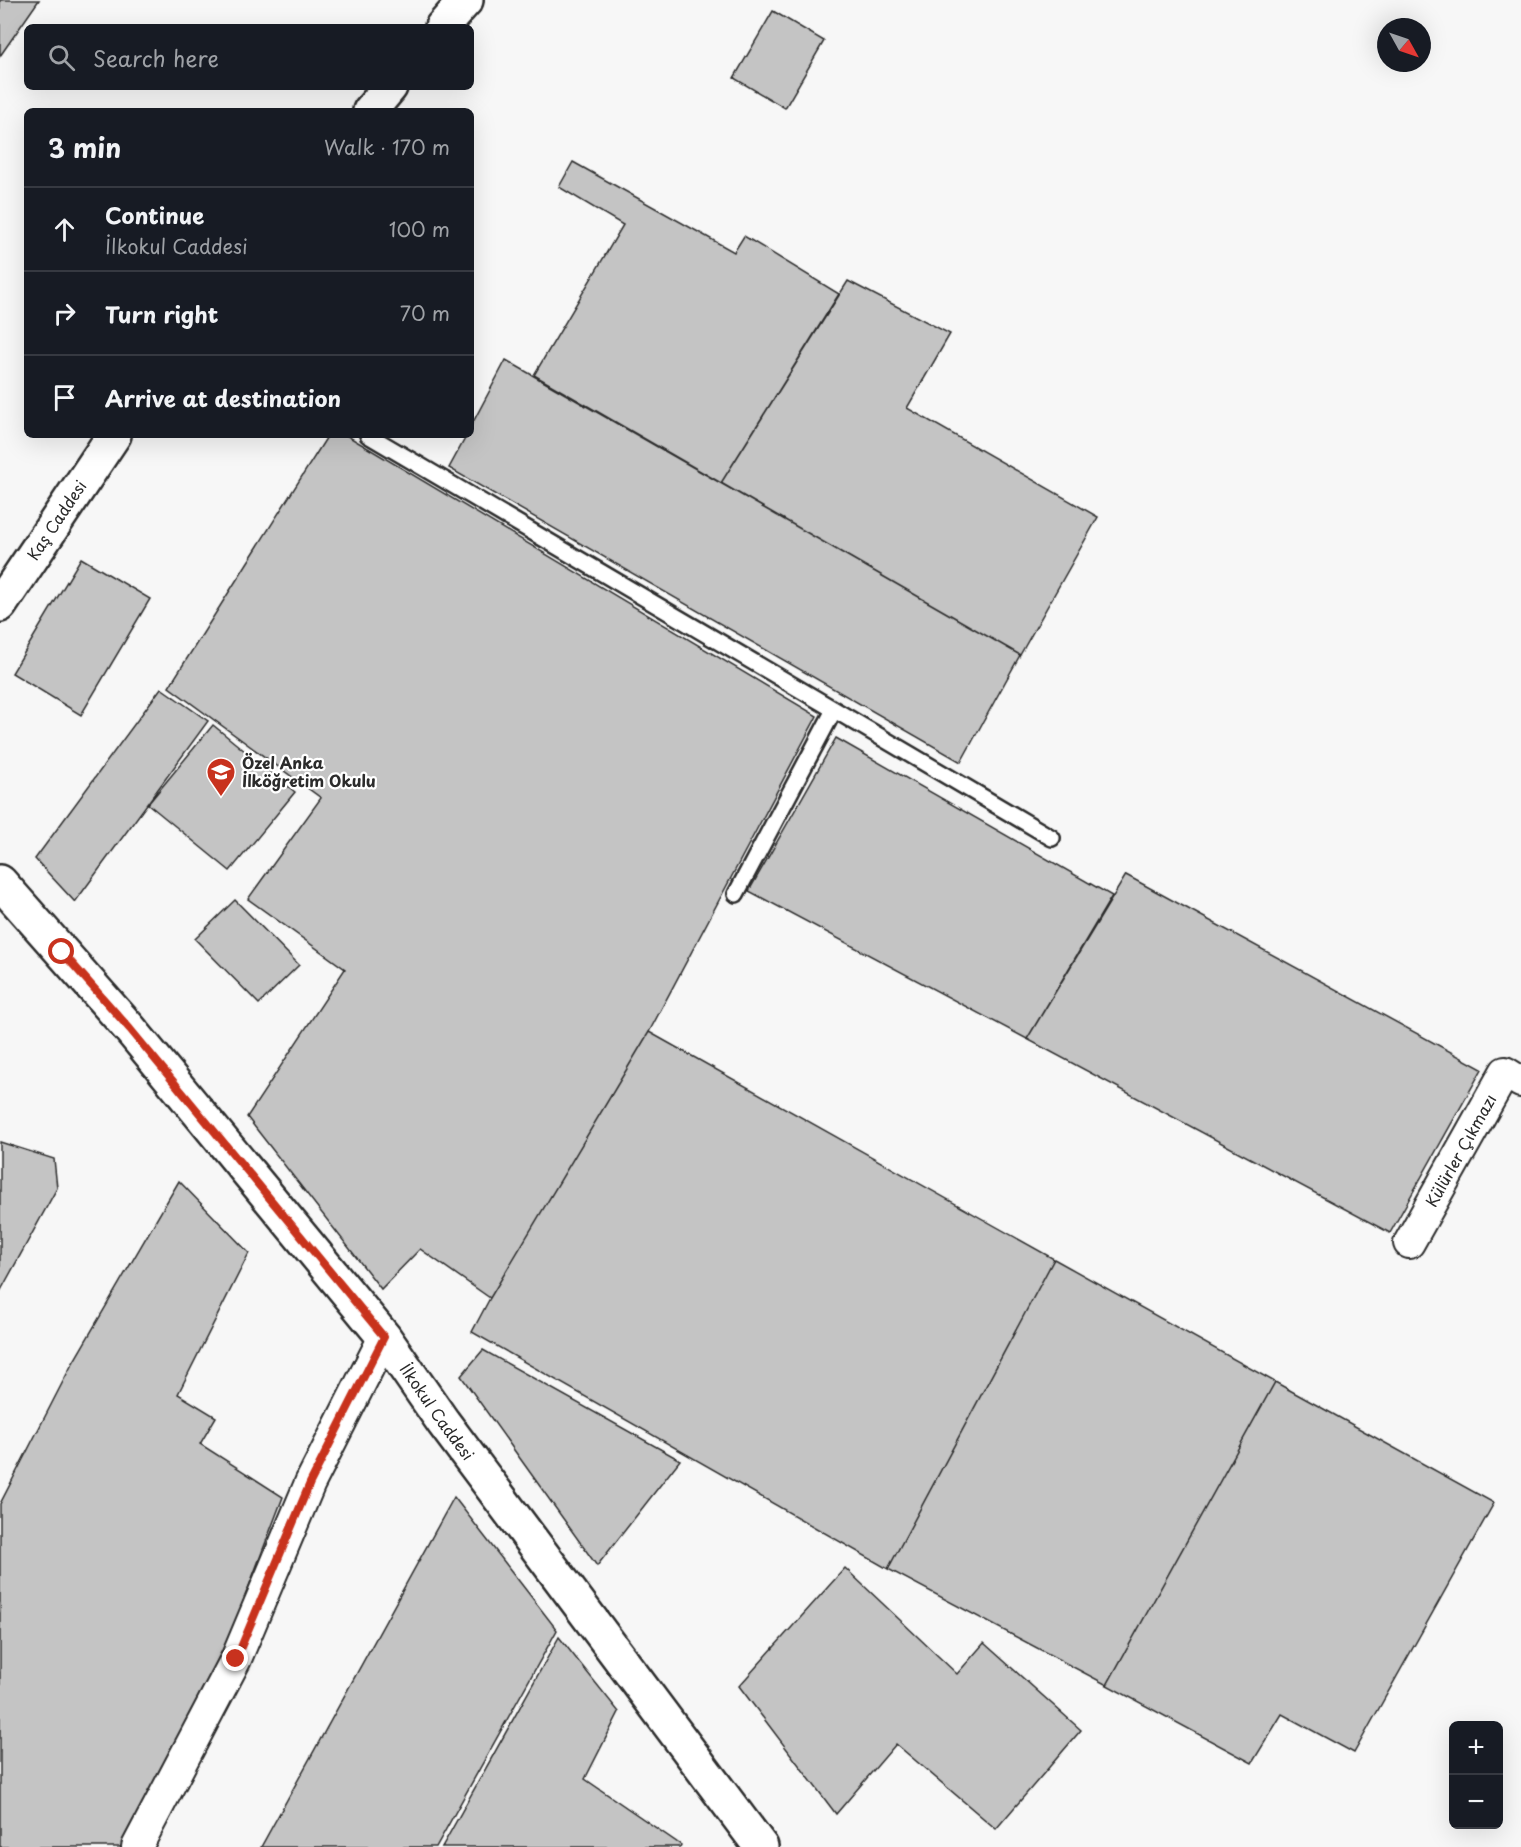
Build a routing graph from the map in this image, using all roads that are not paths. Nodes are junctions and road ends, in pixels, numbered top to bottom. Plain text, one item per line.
1 (466, 0) edge
2 (445, 24) edge
3 (388, 90) edge
4 (372, 108) edge
5 (112, 438) edge
6 (373, 438) edge
7 (0, 605) edge
8 (834, 710) junction
9 (1052, 838) dead end
10 (0, 882) edge
11 (736, 894) dead end
12 (1521, 1082) edge
13 (1409, 1243) dead end
14 (384, 1337) junction
15 (137, 1847) edge
16 (761, 1847) edge

1 - 2 street
3 - 4 street
5 - 7 street, Kaş Caddesi
6 - 8 lane
8 - 9 lane
8 - 11 lane
10 - 14 street, İlkokul Caddesi
12 - 13 street, Külürler Çıkmazı
14 - 15 street
14 - 16 street, İlkokul Caddesi

